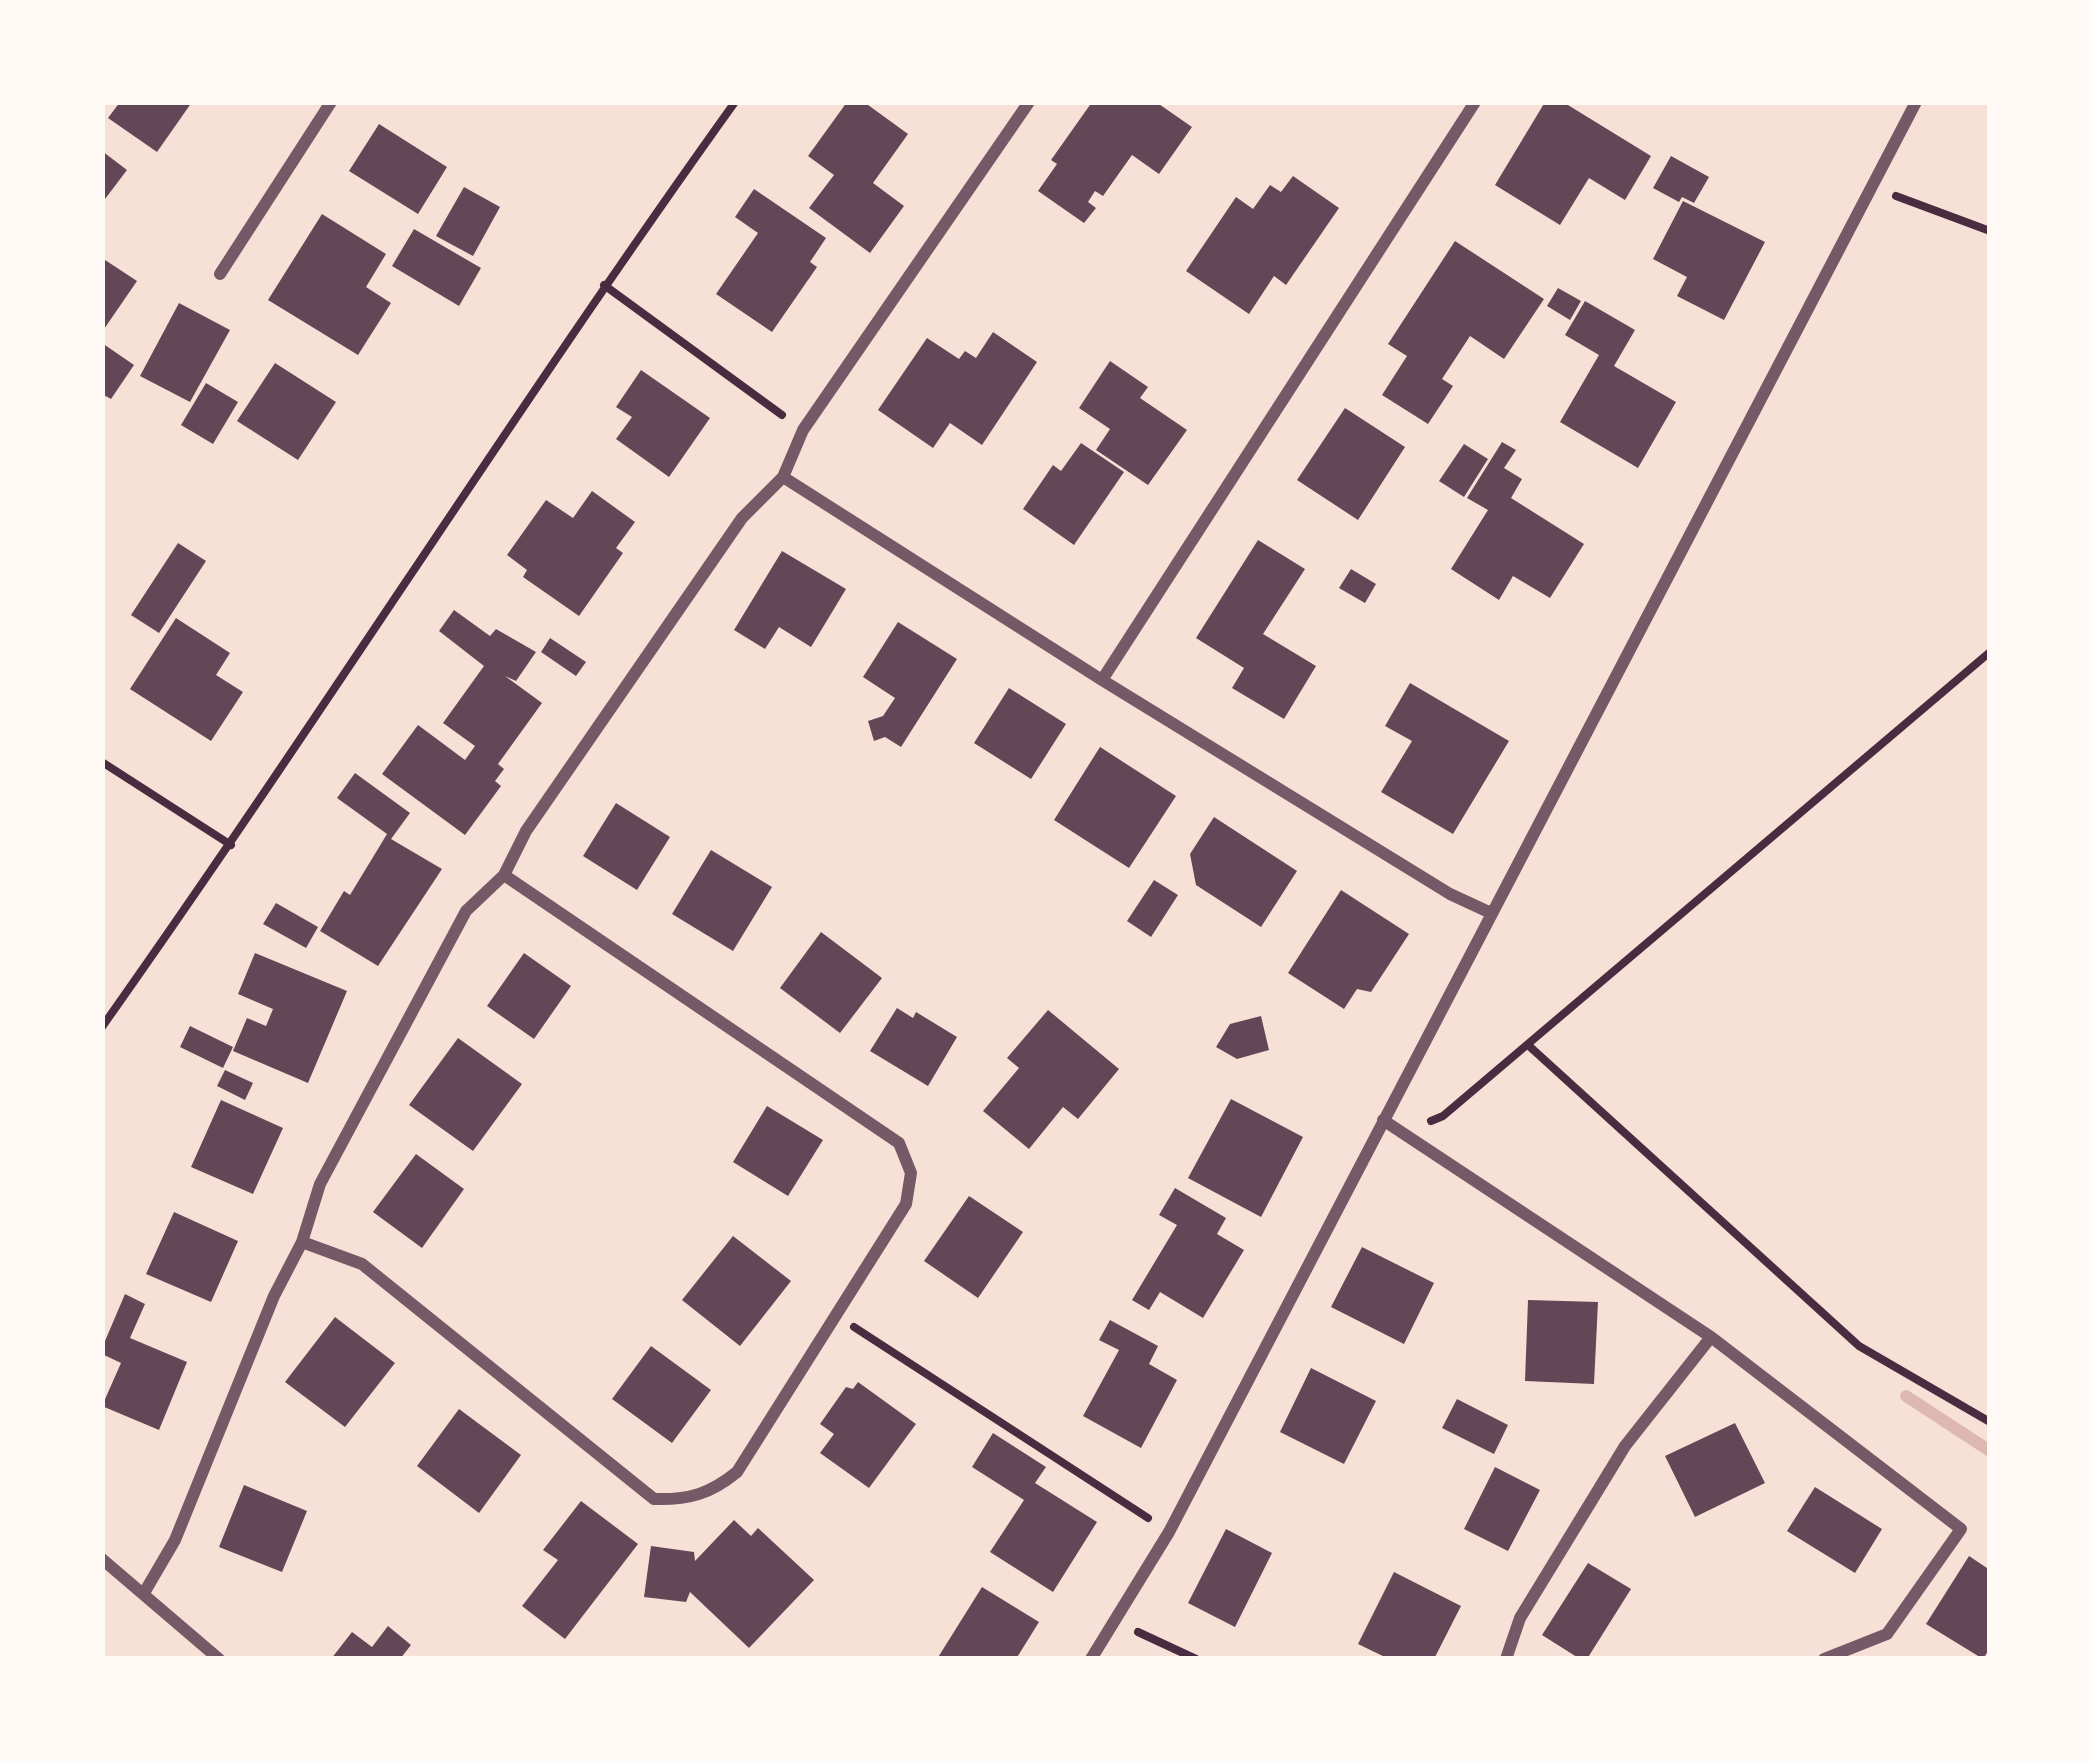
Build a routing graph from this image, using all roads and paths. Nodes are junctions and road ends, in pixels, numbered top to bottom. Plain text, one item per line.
1 (331, 102) edge
2 (735, 102) edge
3 (1029, 102) edge
4 (1475, 102) edge
5 (1916, 102) edge
6 (1871, 187) junction
7 (1990, 231) edge
8 (220, 274) dead end
9 (604, 285) junction
10 (803, 430) junction
11 (783, 477) junction
12 (1990, 652) edge
13 (1102, 680) junction
14 (102, 762) edge
15 (231, 845) junction
16 (504, 875) junction
17 (1491, 913) junction
18 (102, 1028) edge
19 (1528, 1045) junction
20 (1383, 1120) junction
21 (1405, 1133) junction
22 (302, 1242) junction
23 (838, 1316) junction
24 (1712, 1336) junction
25 (1990, 1422) edge
26 (1169, 1532) junction
27 (102, 1558) edge
28 (144, 1593) junction
29 (1115, 1622) junction
30 (220, 1659) edge
31 (1091, 1659) edge
32 (1196, 1659) edge
33 (1506, 1659) edge
34 (1825, 1659) edge

1 - 8 street
2 - 9 path
3 - 10 street
4 - 13 street
5 - 6 street
6 - 7 path
6 - 17 street
9 - 10 path
9 - 15 path
10 - 11 street
11 - 13 street
11 - 16 street
12 - 19 path
13 - 17 street
14 - 15 path
15 - 18 path
16 - 22 street
16 - 23 street
17 - 20 street
19 - 21 path
19 - 25 path
20 - 21 street
20 - 26 street
21 - 24 street
22 - 23 street
22 - 28 street
23 - 26 path
24 - 33 street
24 - 34 street
26 - 29 street
27 - 28 street
28 - 30 street
29 - 31 street
29 - 32 path

